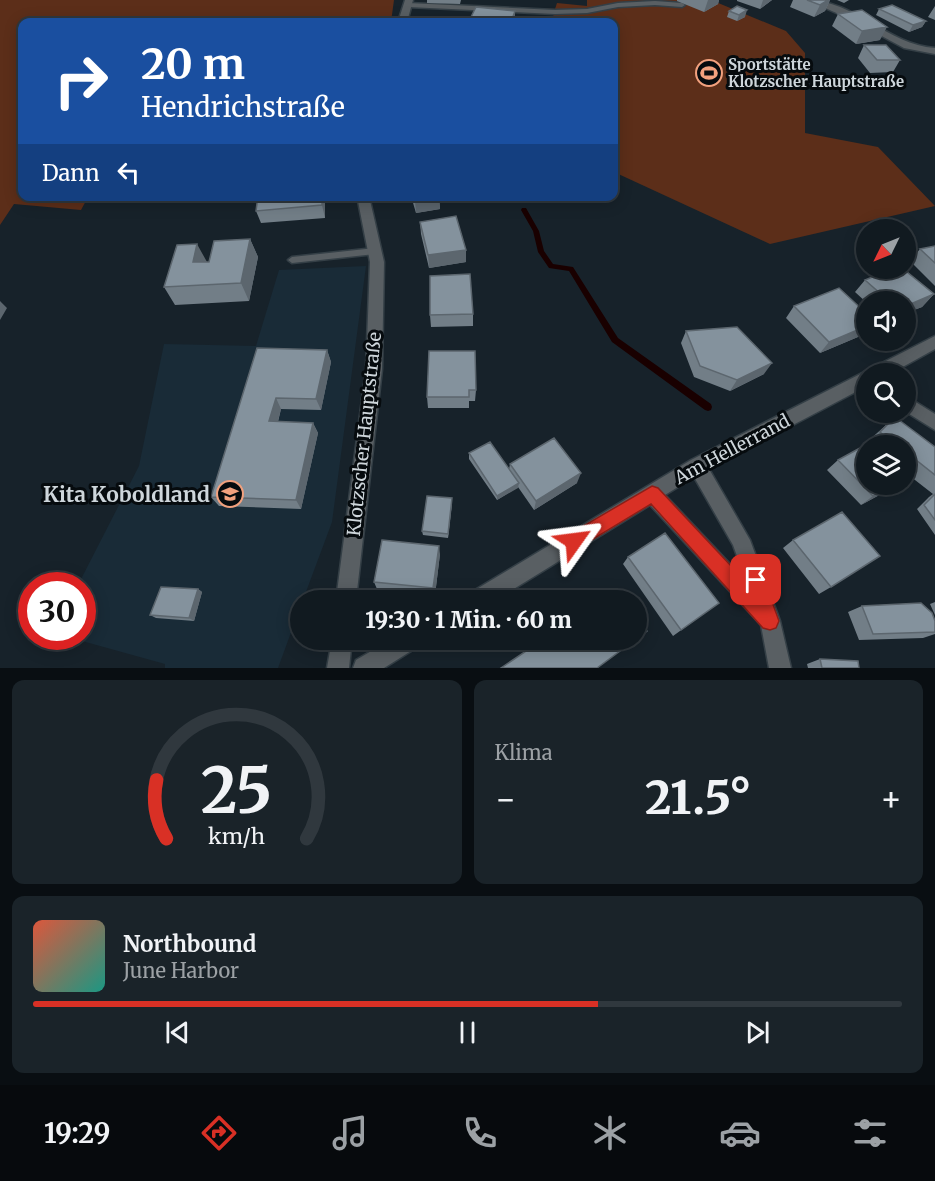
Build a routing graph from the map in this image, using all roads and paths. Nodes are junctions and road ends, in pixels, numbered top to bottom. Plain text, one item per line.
1 (811, 0) edge
2 (408, 2) edge
3 (682, 5) dead end
4 (403, 18) edge
5 (935, 51) edge
6 (364, 201) edge
7 (375, 251) junction
8 (292, 260) dead end
9 (935, 342) edge
10 (896, 363) edge
11 (856, 384) edge
12 (916, 410) edge
13 (935, 423) edge
14 (697, 466) junction
15 (652, 494) junction
16 (347, 590) edge
17 (494, 590) edge
18 (770, 621) junction
19 (340, 650) edge
20 (394, 650) edge
21 (338, 668) edge
22 (364, 668) edge
23 (780, 668) edge

1 - 5 street
2 - 3 lane
2 - 4 street
6 - 7 street, Klotzscher Hauptstraße
7 - 8 lane
7 - 16 street, Klotzscher Hauptstraße
9 - 10 street
11 - 14 street, Am Hellerrand
12 - 13 street
14 - 15 street, Am Hellerrand
14 - 18 street
15 - 17 street, Am Hellerrand
15 - 18 street
18 - 23 street
19 - 21 street
20 - 22 street

